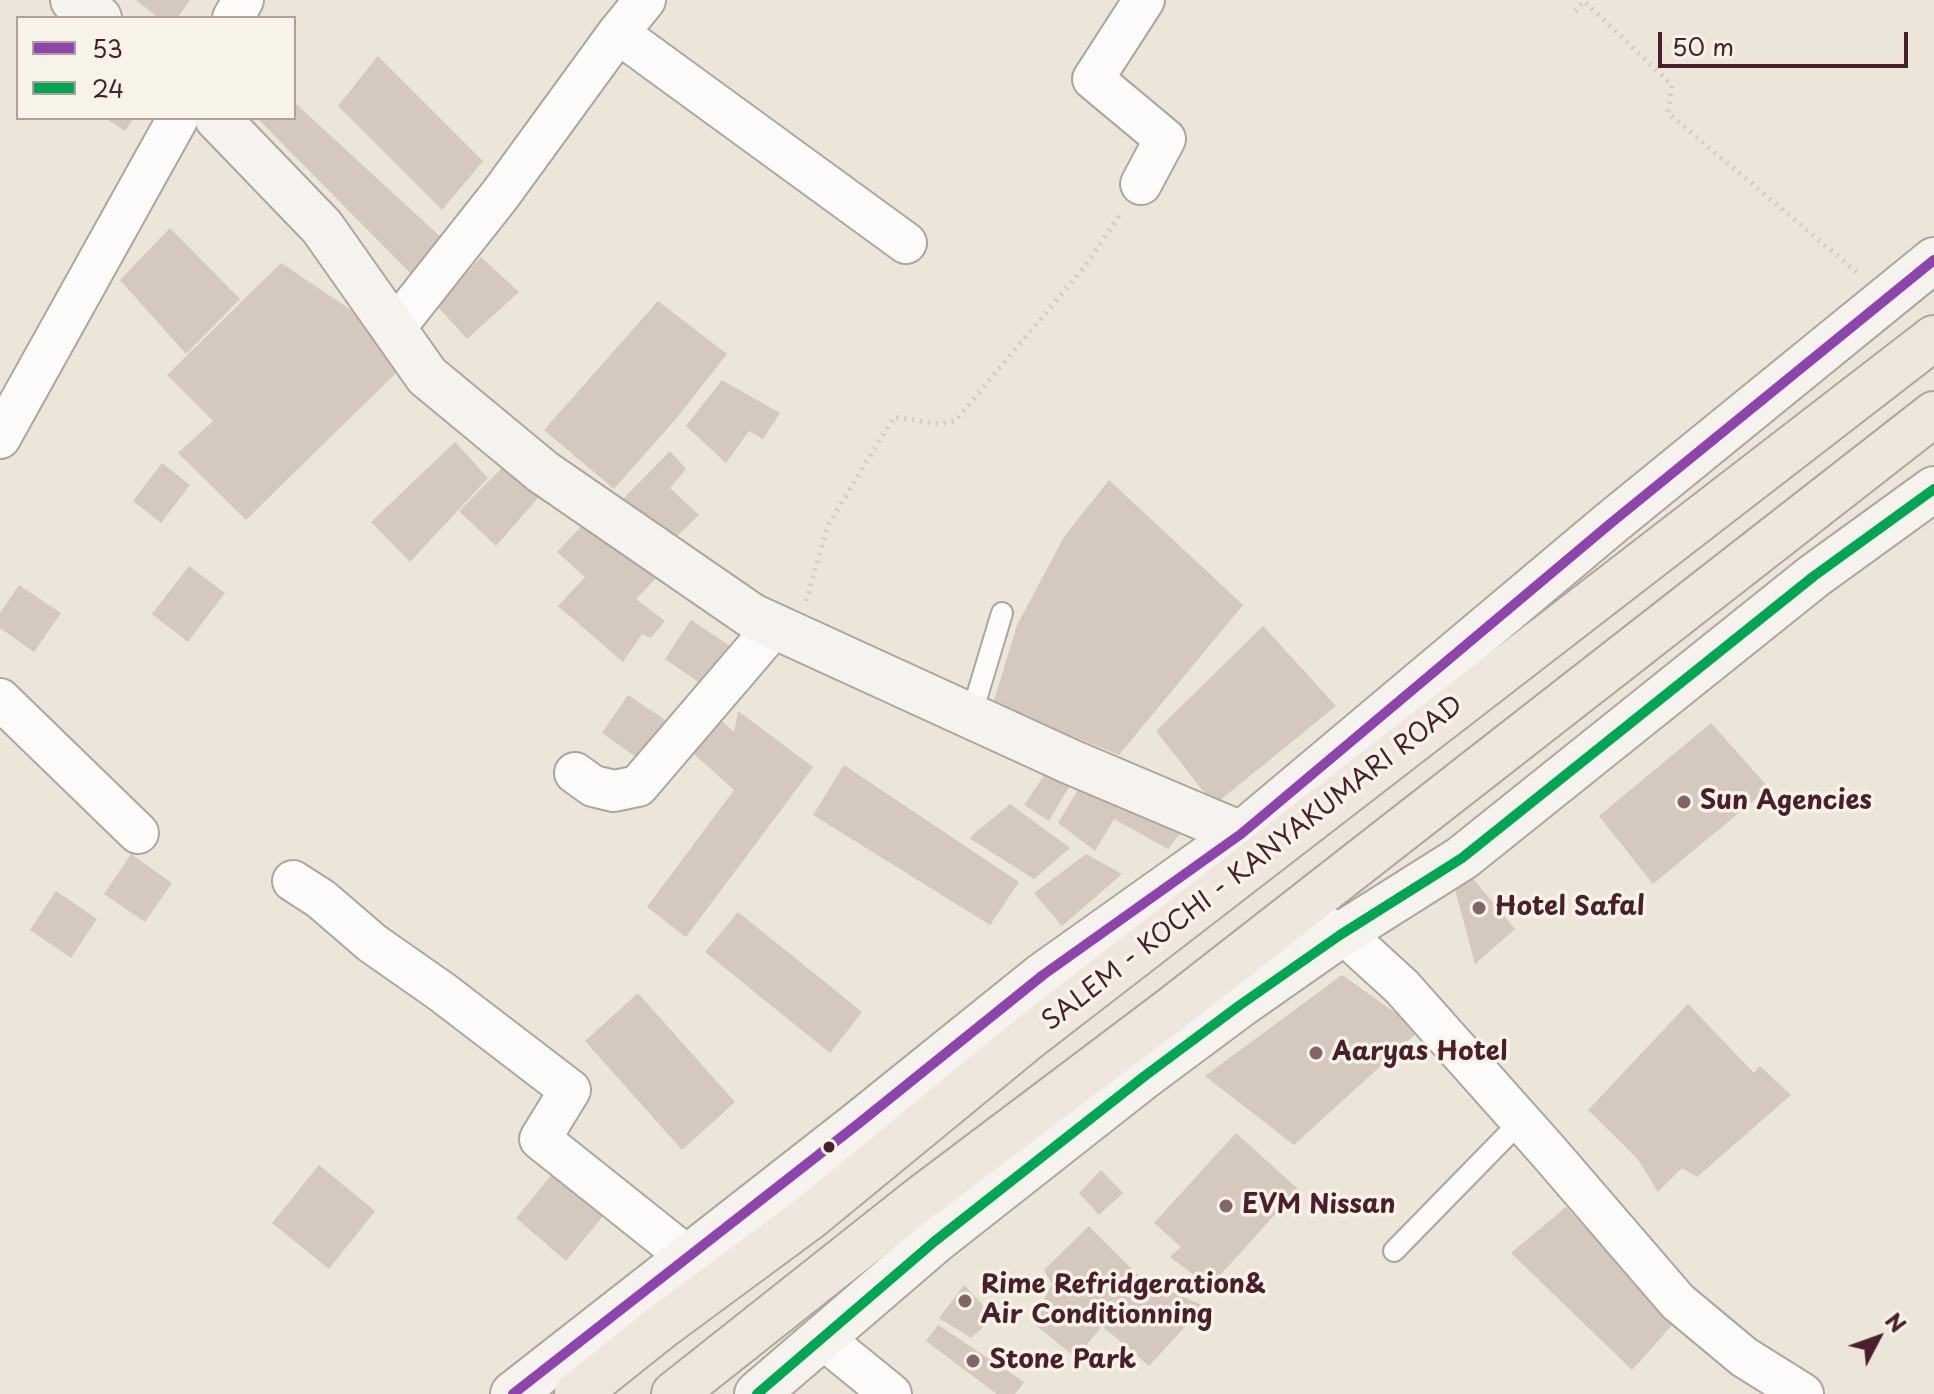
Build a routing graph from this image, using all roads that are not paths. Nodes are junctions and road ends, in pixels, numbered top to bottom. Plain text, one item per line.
1 (73, 0) edge
2 (645, 0) edge
3 (1144, 0) edge
4 (96, 16) edge
5 (618, 33) junction
6 (177, 120) edge
7 (219, 120) edge
8 (1141, 184) road end
9 (906, 243) dead end
10 (1934, 260) edge
11 (394, 329) junction
12 (1934, 338) edge
13 (1934, 414) edge
14 (0, 438) edge
15 (1934, 489) edge
16 (1002, 613) dead end
17 (784, 631) junction
18 (0, 699) edge
19 (971, 716) junction
20 (575, 773) dead end
21 (138, 833) dead end
22 (1241, 834) junction
23 (293, 881) dead end
24 (1299, 911) junction
25 (1340, 935) junction
26 (1521, 1121) junction
27 (1394, 1251) dead end
28 (688, 1257) junction
29 (648, 1312) junction
30 (822, 1338) junction
31 (513, 1394) edge
32 (577, 1394) edge
33 (674, 1394) edge
34 (757, 1394) edge
35 (891, 1394) edge
36 (1803, 1394) edge

1 - 4 street
2 - 5 street
3 - 8 street
5 - 9 street
5 - 11 street
6 - 14 street
7 - 11 street
10 - 22 street
11 - 17 street
12 - 29 highway, SALEM - KOCHI - KANYAKUMARI ROAD
13 - 24 highway
15 - 25 street
16 - 19 lane
17 - 19 street
17 - 20 street
18 - 21 street
19 - 22 street
22 - 28 street
23 - 28 street
24 - 25 street
24 - 33 highway
25 - 26 street
25 - 30 street
26 - 27 lane
26 - 36 street
28 - 29 street
29 - 31 street
29 - 32 highway, SALEM - KOCHI - KANYAKUMARI ROAD
30 - 34 street
30 - 35 street

